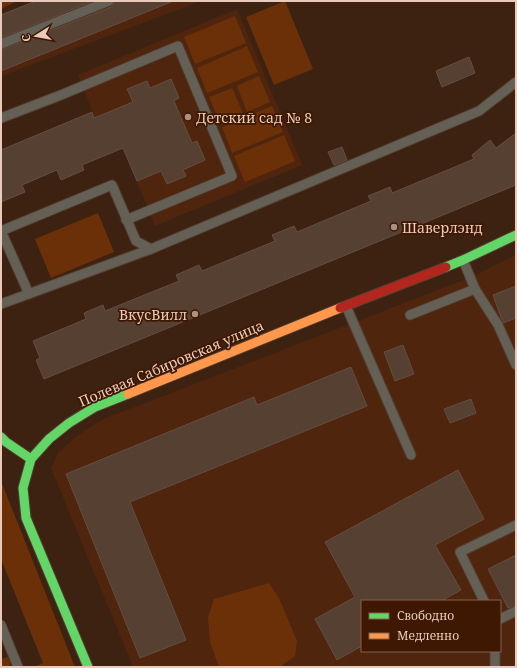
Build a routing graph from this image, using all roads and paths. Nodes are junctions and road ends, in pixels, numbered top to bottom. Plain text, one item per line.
1 (109, 1) edge
2 (1, 44) edge
3 (516, 82) edge
4 (1, 118) edge
5 (126, 220) junction
6 (516, 235) edge
7 (151, 249) junction
8 (464, 260) junction
9 (475, 288) junction
10 (29, 294) junction
11 (1, 304) edge
12 (346, 306) junction
13 (410, 316) dead end
14 (516, 365) edge
15 (1, 437) edge
16 (410, 455) dead end
17 (31, 459) junction
18 (516, 525) edge
19 (484, 600) edge
20 (516, 611) edge
21 (501, 618) edge
22 (1, 625) edge
23 (495, 652) edge
24 (18, 667) edge
25 (88, 667) edge
26 (495, 667) edge

1 - 2 lane
3 - 7 lane
4 - 5 lane
5 - 7 lane
5 - 10 lane
6 - 8 street, Полевая Сабировская улица
7 - 10 lane
8 - 9 lane
8 - 12 street, Полевая Сабировская улица
9 - 13 lane
9 - 14 lane
10 - 11 lane
12 - 16 lane
12 - 17 street, Полевая Сабировская улица
15 - 17 street
17 - 25 street, Полевая Сабировская улица
18 - 19 lane
20 - 21 lane
22 - 24 lane
23 - 26 lane

